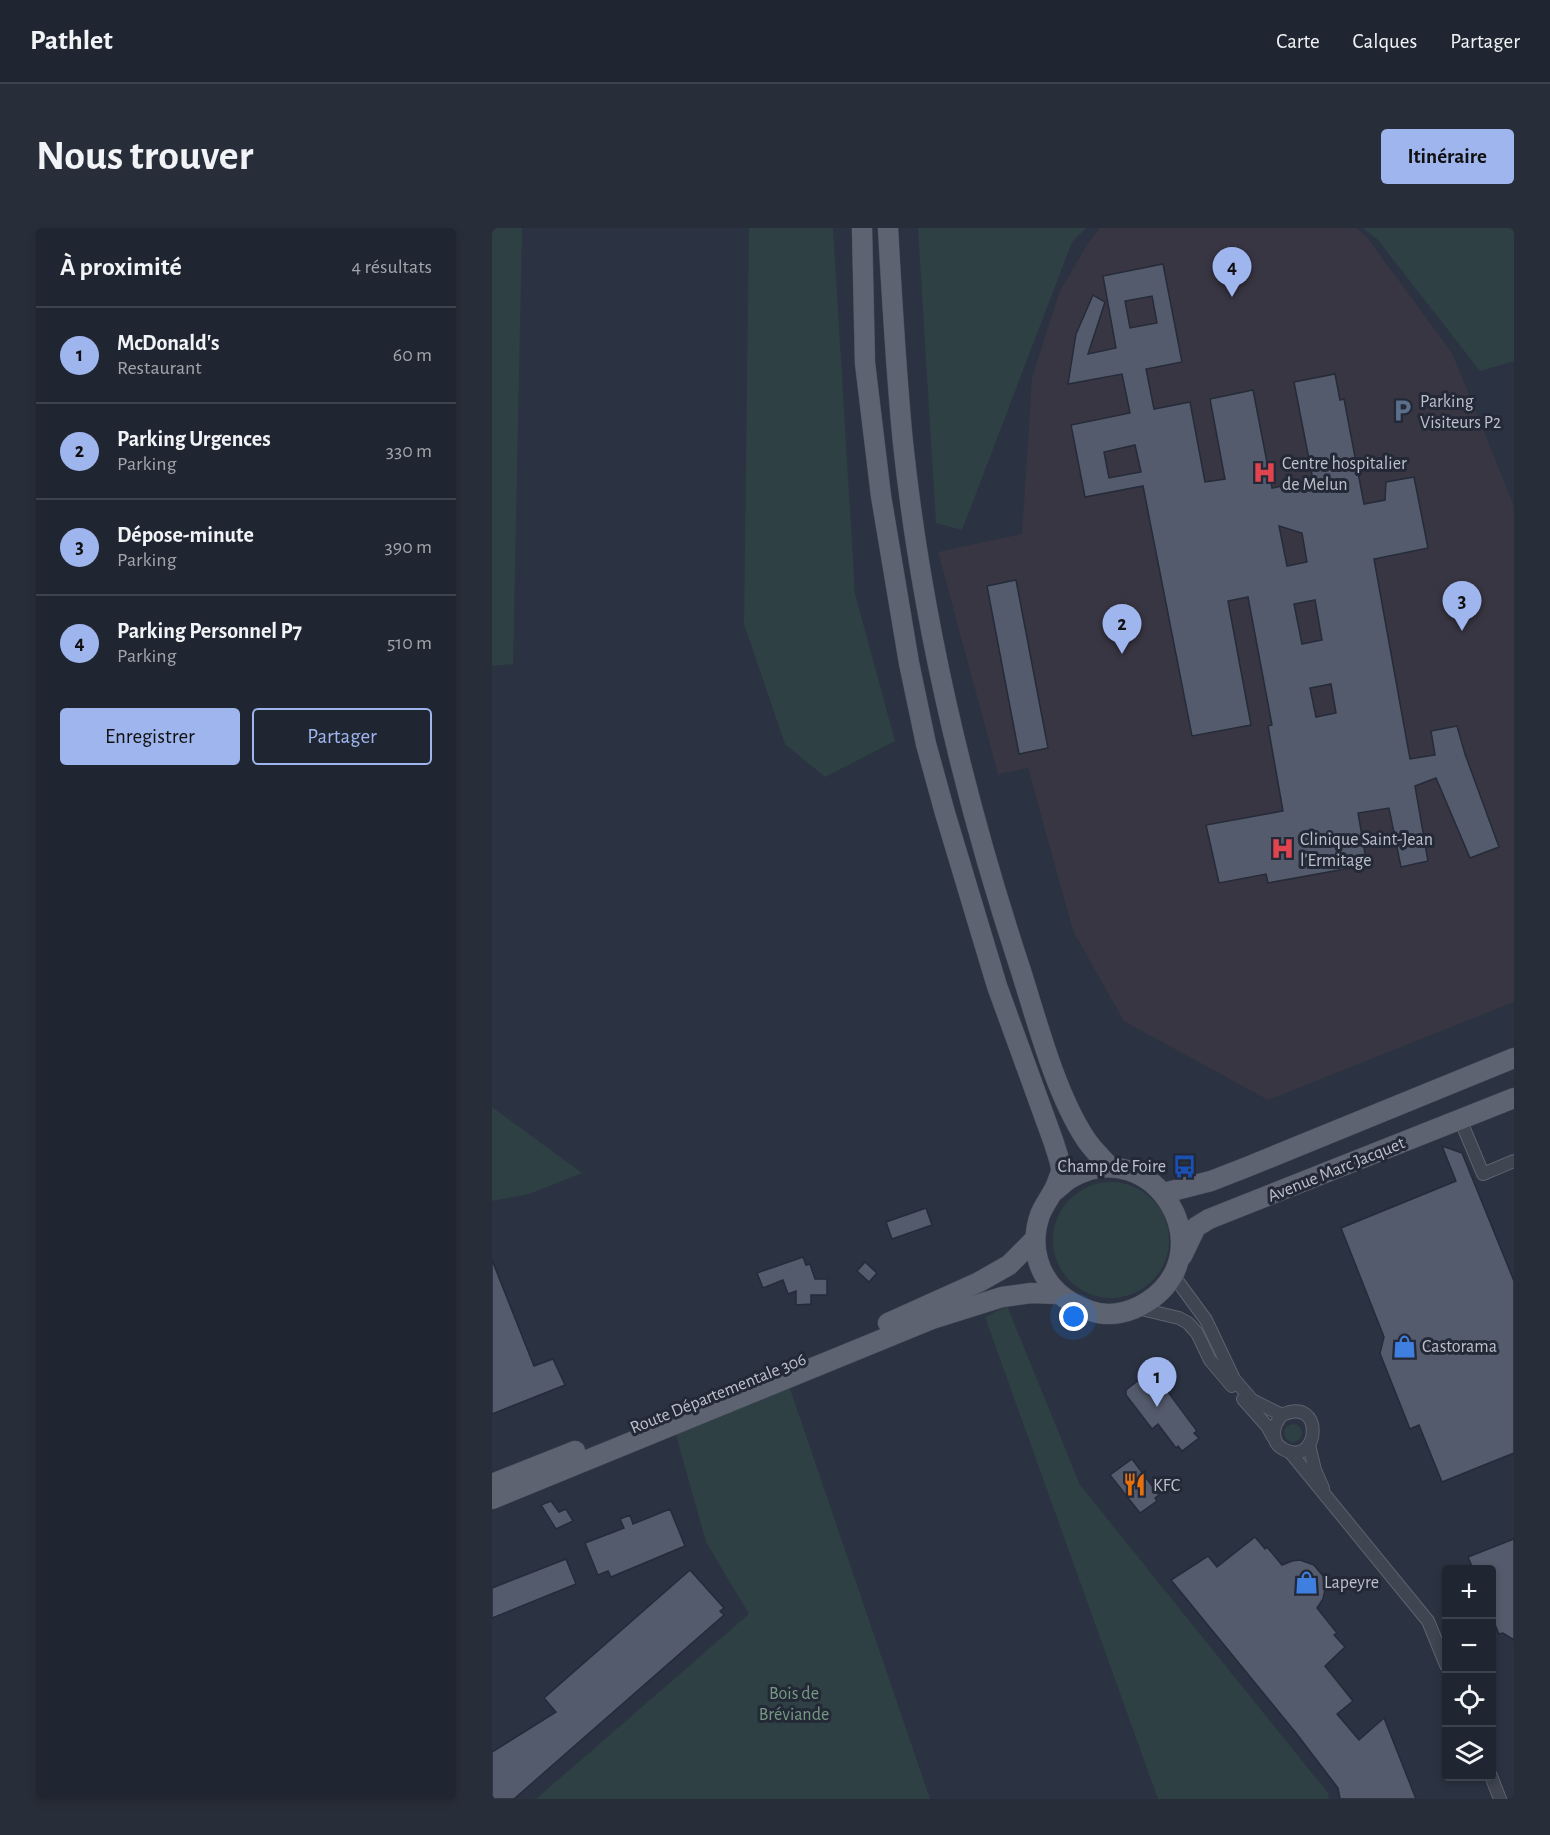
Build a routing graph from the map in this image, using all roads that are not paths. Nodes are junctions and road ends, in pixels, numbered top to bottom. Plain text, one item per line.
1 (849, 228) edge
2 (862, 228) edge
3 (888, 228) edge
4 (865, 346) junction
5 (1514, 1058) edge
6 (1514, 1098) edge
7 (1460, 1119) junction
8 (1514, 1161) edge
9 (1110, 1167) junction
10 (1053, 1192) junction
11 (1164, 1193) junction
12 (1035, 1239) junction
13 (1176, 1269) junction
14 (1058, 1294) junction
15 (945, 1306) junction
16 (1137, 1308) junction
17 (1282, 1415) junction
18 (1274, 1438) junction
19 (1309, 1445) junction
20 (1290, 1452) junction
21 (492, 1484) edge
22 (492, 1499) edge
23 (1332, 1504) junction
24 (1442, 1655) edge
25 (1493, 1781) edge
26 (1500, 1799) edge

1 - 4 main road
2 - 4 main road
3 - 9 main road
4 - 10 main road
5 - 11 main road, Avenue Marc Jacquet
6 - 7 main road, Avenue Marc Jacquet
7 - 8 street
7 - 13 main road, Avenue Marc Jacquet
9 - 10 main road
9 - 11 main road
10 - 12 main road
11 - 13 main road
12 - 14 main road
12 - 15 main road
13 - 16 main road
13 - 17 street
14 - 15 main road
14 - 16 main road
15 - 21 main road, Route Départementale 306
15 - 22 main road, Route Départementale 306
16 - 18 street
17 - 18 street
17 - 19 street
18 - 20 street
19 - 20 street
19 - 23 street
20 - 23 street
23 - 24 street
25 - 26 street

